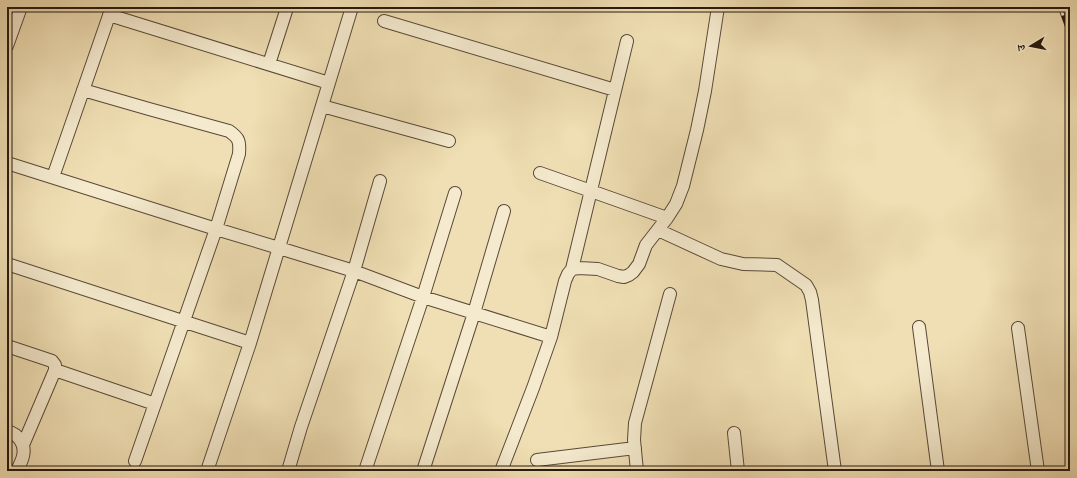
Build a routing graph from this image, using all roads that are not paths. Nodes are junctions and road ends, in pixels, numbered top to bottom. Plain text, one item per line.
1 (21, 7) edge
2 (286, 7) edge
3 (352, 7) edge
4 (718, 7) edge
5 (111, 11) edge
6 (384, 21) dead end
7 (627, 42) dead end
8 (7, 46) edge
9 (269, 64) junction
10 (329, 83) junction
11 (83, 90) junction
12 (615, 90) junction
13 (322, 106) junction
14 (449, 141) dead end
15 (7, 162) edge
16 (540, 173) dead end
17 (53, 177) junction
18 (380, 181) dead end
19 (591, 190) junction
20 (455, 193) dead end
21 (504, 211) dead end
22 (667, 218) junction
23 (216, 229) junction
24 (658, 230) junction
25 (279, 248) junction
26 (7, 264) edge
27 (572, 270) junction
28 (354, 272) junction
29 (670, 294) dead end
30 (423, 297) junction
31 (474, 313) junction
32 (184, 321) junction
33 (919, 327) dead end
34 (1018, 328) dead end
35 (551, 337) junction
36 (250, 343) junction
37 (7, 346) edge
38 (55, 370) junction
39 (155, 404) junction
40 (7, 431) edge
41 (734, 433) dead end
42 (23, 445) junction
43 (635, 448) junction
44 (537, 460) dead end
45 (135, 462) dead end
46 (17, 471) edge
47 (207, 471) edge
48 (288, 471) edge
49 (365, 471) edge
50 (423, 471) edge
51 (501, 471) edge
52 (637, 471) edge
53 (738, 471) edge
54 (835, 471) edge
55 (938, 471) edge
56 (1038, 471) edge

1 - 8 street
2 - 9 street
3 - 10 street
4 - 22 street
5 - 9 street
5 - 11 street
6 - 12 street
7 - 12 street
9 - 10 street
10 - 13 street
11 - 17 street
11 - 23 street
12 - 19 street
13 - 14 street
13 - 25 street
15 - 17 street
16 - 19 street
17 - 23 street
18 - 28 street
19 - 22 street
19 - 27 street
20 - 30 street
21 - 31 street
22 - 24 street
23 - 25 street
23 - 32 street
24 - 27 street
24 - 54 street
25 - 28 street
25 - 36 street
26 - 32 street
27 - 35 street
28 - 30 street
28 - 48 street
29 - 43 street
30 - 31 street
30 - 49 street
31 - 35 street
31 - 50 street
32 - 36 street
32 - 39 street
33 - 55 street
34 - 56 street
35 - 51 street
36 - 47 street
37 - 38 street
38 - 39 street
38 - 42 street
39 - 45 street
40 - 42 street
41 - 53 street
42 - 46 street
43 - 44 street
43 - 52 street

